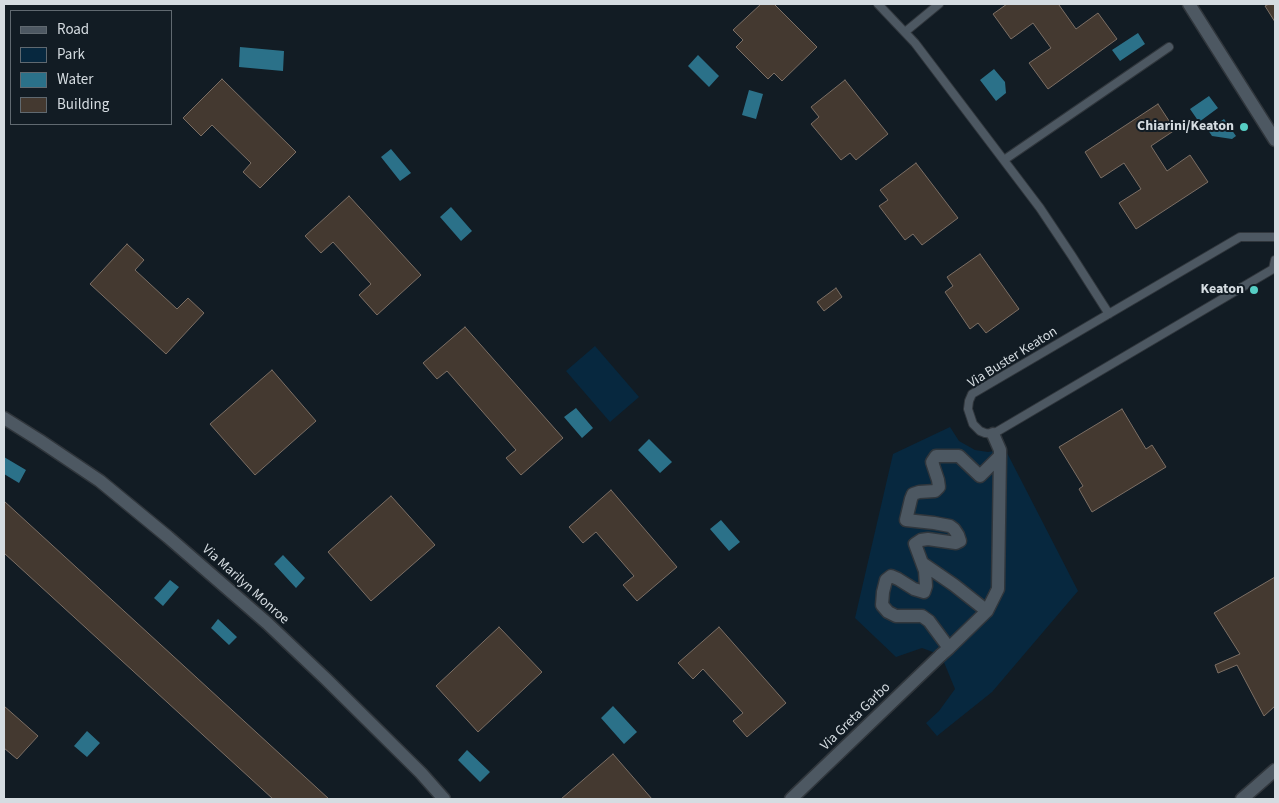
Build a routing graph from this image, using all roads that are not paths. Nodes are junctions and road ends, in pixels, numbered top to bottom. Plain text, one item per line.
1 (878, 4) edge
2 (939, 4) edge
3 (1189, 4) edge
4 (905, 32) junction
5 (1169, 47) dead end
6 (1275, 140) edge
7 (1004, 160) junction
8 (1275, 237) edge
9 (1275, 260) edge
10 (1109, 314) junction
11 (4, 418) edge
12 (994, 434) junction
13 (1000, 456) junction
14 (922, 563) junction
15 (987, 611) junction
16 (945, 652) junction
17 (1275, 770) edge
18 (444, 799) edge
19 (792, 799) edge
20 (1242, 799) edge

1 - 4 lane
2 - 4 lane
3 - 6 street
4 - 7 lane
5 - 7 lane
7 - 10 lane
8 - 10 lane, Via Buster Keaton
9 - 12 lane
10 - 12 lane, Via Buster Keaton
11 - 18 street, Via Marilyn Monroe
12 - 13 street, Via Greta Garbo
13 - 14 street
13 - 15 street, Via Greta Garbo
14 - 15 street
14 - 16 street
15 - 16 street, Via Greta Garbo
16 - 19 street, Via Greta Garbo
17 - 20 street

